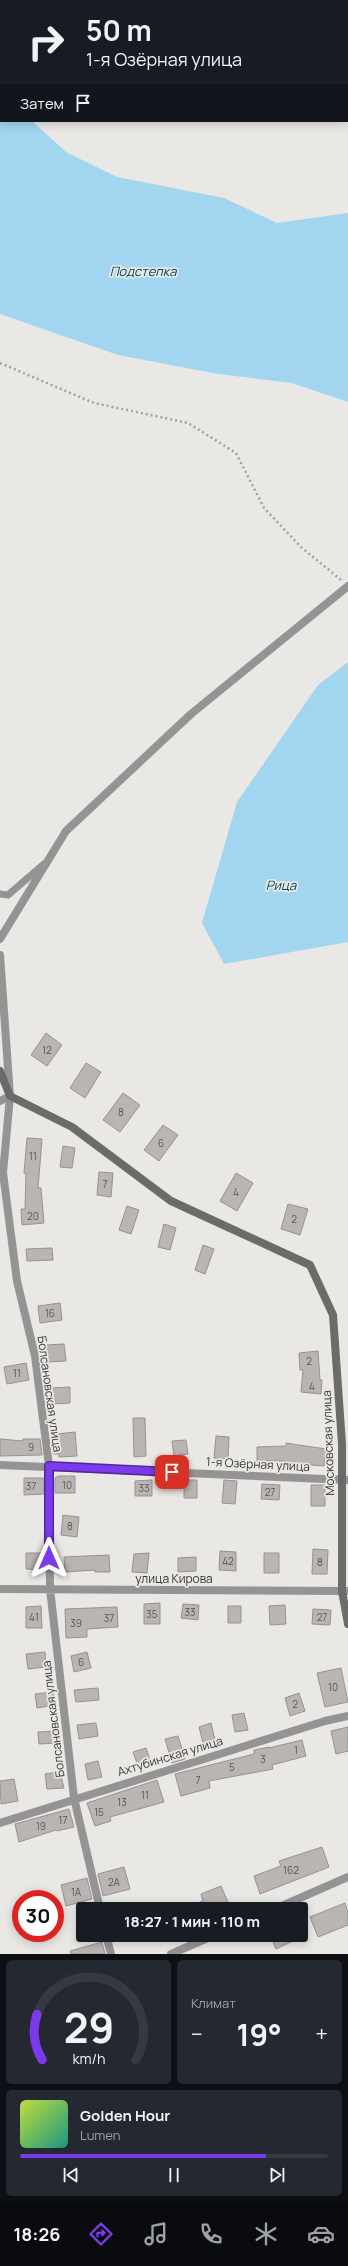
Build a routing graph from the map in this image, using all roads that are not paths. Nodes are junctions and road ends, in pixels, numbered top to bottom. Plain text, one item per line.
1 (345, 584) edge
2 (46, 863) junction
3 (0, 894) edge
4 (0, 939) edge
5 (0, 955) edge
6 (0, 1071) edge
7 (10, 1096) junction
8 (0, 1100) edge
9 (0, 1465) edge
10 (49, 1466) junction
11 (345, 1480) edge
12 (0, 1589) edge
13 (50, 1589) junction
14 (345, 1591) edge
15 (348, 1624) edge
16 (348, 1716) edge
17 (74, 1798) junction
18 (0, 1823) edge
19 (348, 1877) edge
20 (98, 1902) edge
21 (291, 1902) edge
22 (108, 1942) edge
23 (199, 1942) edge
24 (112, 1954) edge
25 (171, 1954) edge

1 - 2 street
2 - 3 lane
2 - 4 street
5 - 7 street, Болсановская улица
6 - 7 street
7 - 8 street
7 - 10 street, Болсановская улица
7 - 11 street, Московская улица
9 - 10 street, 1-я Озёрная улица
10 - 11 street, 1-я Озёрная улица
10 - 13 street, Болсановская улица
11 - 14 street, Московская улица
12 - 13 street, улица Кирова
13 - 14 street, улица Кирова
13 - 17 street, Болсановская улица
14 - 15 street, Московская улица
16 - 17 street, Ахтубинская улица
17 - 18 street, Ахтубинская улица
17 - 20 street, Болсановская улица
19 - 21 street
22 - 24 street
23 - 25 street

